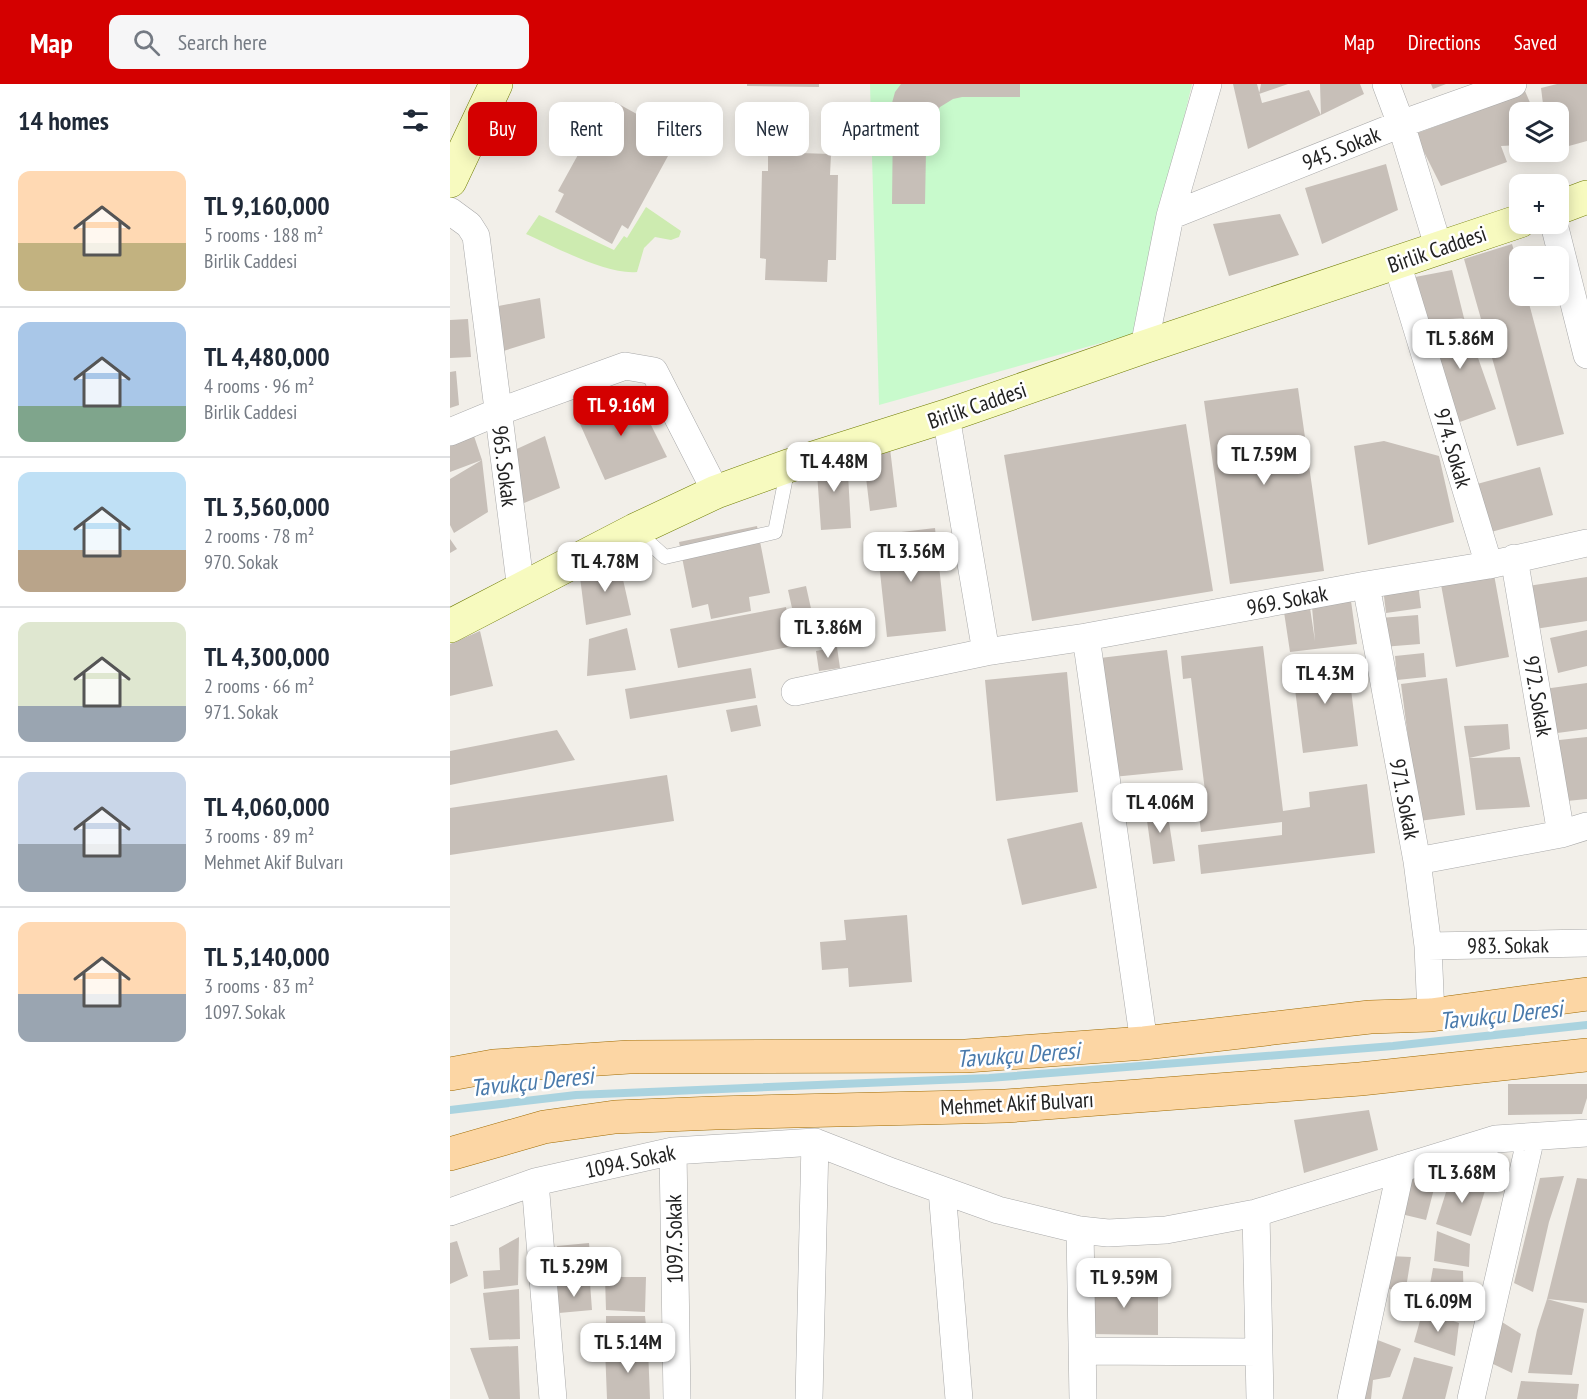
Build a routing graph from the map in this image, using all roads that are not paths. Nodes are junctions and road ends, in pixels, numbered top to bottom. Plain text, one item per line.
1 (496, 84) edge
2 (1208, 84) edge
3 (1386, 84) edge
4 (1513, 84) edge
5 (1401, 124) junction
6 (450, 181) edge
7 (1587, 197) edge
8 (1569, 204) edge
9 (450, 211) edge
10 (1170, 216) junction
11 (1509, 225) edge
12 (1556, 234) edge
13 (1439, 249) junction
14 (1397, 263) junction
15 (1144, 347) junction
16 (1587, 356) edge
17 (498, 412) junction
18 (946, 416) junction
19 (450, 432) edge
20 (789, 466) junction
21 (716, 492) junction
22 (635, 530) junction
23 (1587, 543) edge
24 (1502, 561) junction
25 (1366, 585) junction
26 (521, 590) junction
27 (450, 626) edge
28 (1086, 637) junction
29 (986, 652) junction
30 (795, 692) dead end
31 (1587, 826) edge
32 (1561, 834) junction
33 (1417, 861) junction
34 (1587, 943) edge
35 (1428, 946) junction
36 (1587, 994) edge
37 (1431, 1015) junction
38 (1144, 1043) junction
39 (1587, 1054) edge
40 (450, 1074) edge
41 (1587, 1132) edge
42 (1532, 1137) junction
43 (815, 1142) junction
44 (673, 1151) junction
45 (450, 1154) edge
46 (1401, 1168) junction
47 (535, 1182) junction
48 (942, 1190) junction
49 (450, 1212) edge
50 (1256, 1213) junction
51 (1080, 1230) junction
52 (1083, 1351) junction
53 (1259, 1352) junction
54 (553, 1399) edge
55 (677, 1399) edge
56 (809, 1399) edge
57 (959, 1399) edge
58 (1083, 1399) edge
59 (1260, 1399) edge
60 (1351, 1399) edge
61 (1471, 1399) edge

1 - 6 main road
2 - 10 street
3 - 5 street
4 - 5 street, 945. Sokak
5 - 10 street, 945. Sokak
5 - 13 street
7 - 8 main road
9 - 17 street, 965. Sokak
10 - 15 street
11 - 13 main road, Birlik Caddesi
12 - 16 street
13 - 14 main road, Birlik Caddesi
14 - 15 main road, Birlik Caddesi
14 - 24 street, 974. Sokak
15 - 18 main road, Birlik Caddesi
17 - 19 street
17 - 21 street
17 - 26 street, 965. Sokak
18 - 20 main road, Birlik Caddesi
18 - 29 street
20 - 21 main road, Birlik Caddesi
20 - 22 lane
21 - 22 main road, Birlik Caddesi
22 - 26 main road, Birlik Caddesi
23 - 24 street, 969. Sokak
24 - 25 street, 969. Sokak
24 - 32 street, 972. Sokak
25 - 28 street, 969. Sokak
25 - 33 street, 971. Sokak
26 - 27 main road, Birlik Caddesi
28 - 29 street, 969. Sokak
28 - 38 street
29 - 30 street, 969. Sokak
31 - 32 street
32 - 33 street
33 - 35 street, 971. Sokak
34 - 35 street, 983. Sokak
35 - 37 street, 971. Sokak
36 - 37 main road
37 - 38 main road
38 - 40 main road
39 - 45 main road, Mehmet Akif Bulvarı
41 - 42 street
42 - 46 street
42 - 61 street
43 - 44 street, 1094. Sokak
43 - 48 street
43 - 56 street
44 - 47 street, 1094. Sokak
44 - 55 street, 1097. Sokak
46 - 50 street
46 - 60 street
47 - 49 street, 1094. Sokak
47 - 54 street
48 - 51 street
48 - 57 street
50 - 51 street
50 - 53 street
51 - 52 street
52 - 53 street
52 - 58 street
53 - 59 street

